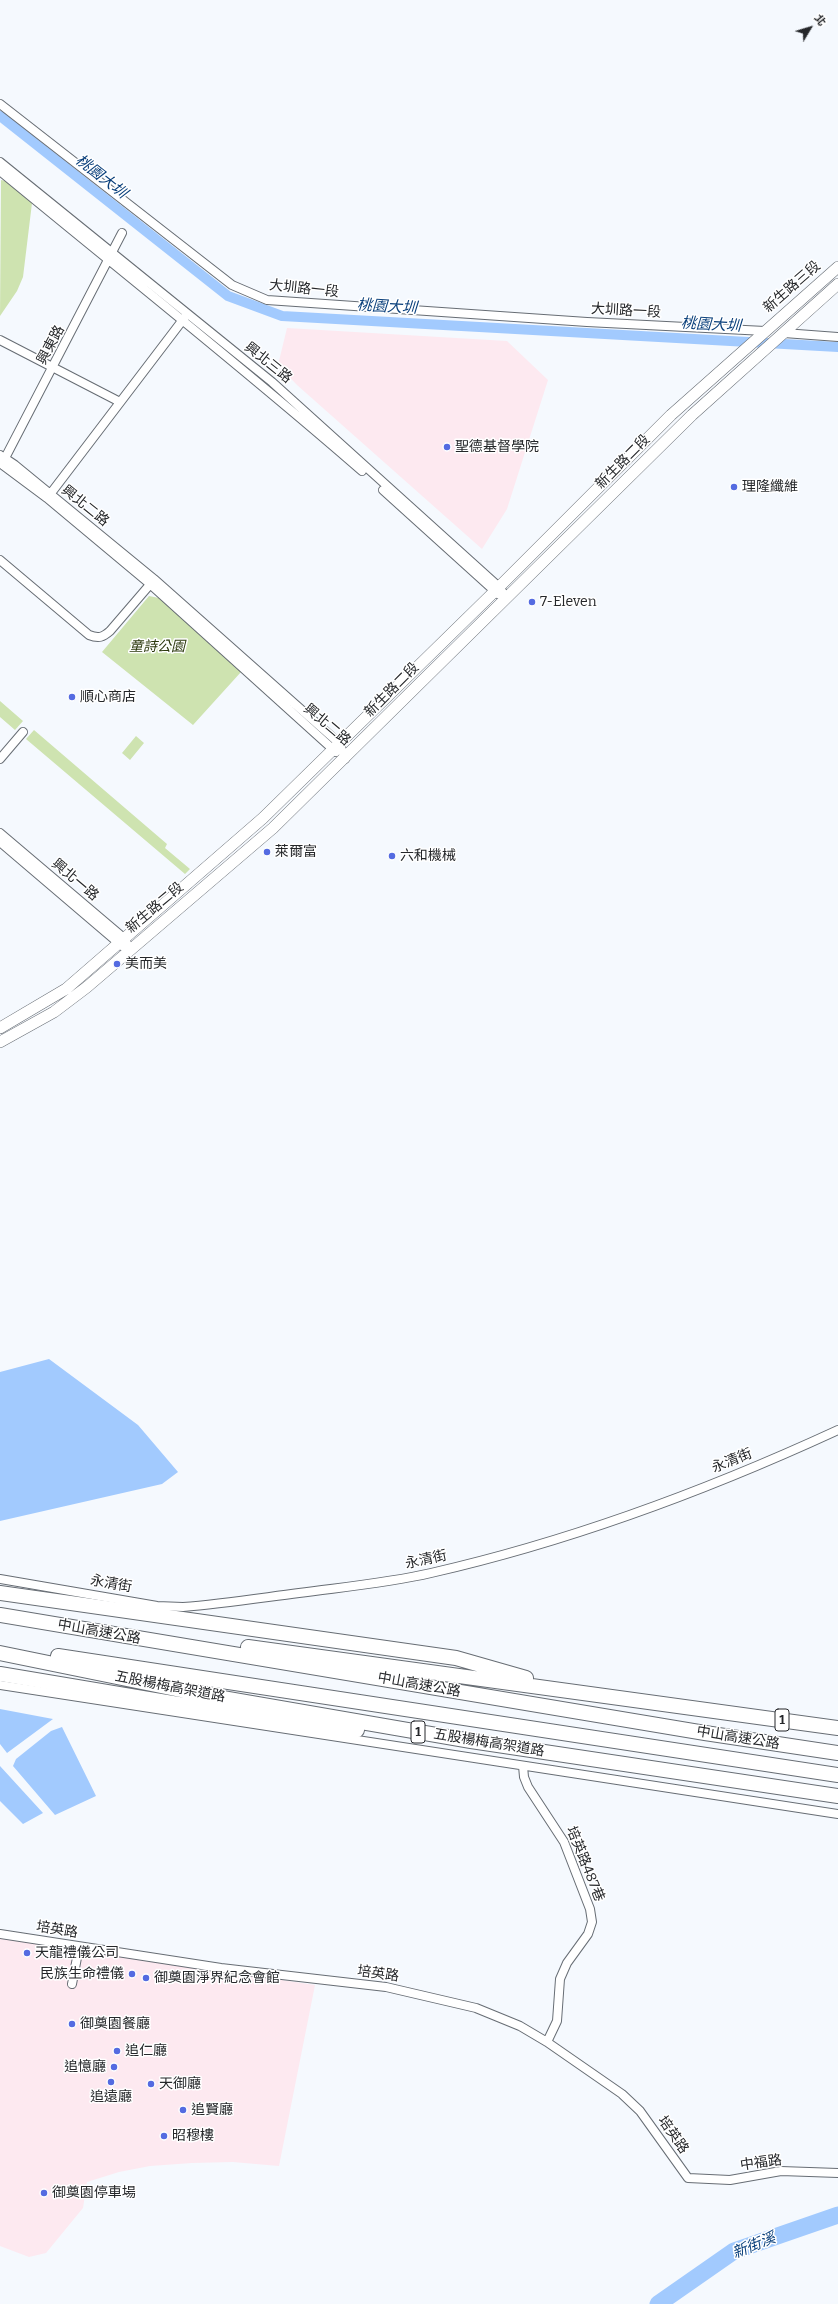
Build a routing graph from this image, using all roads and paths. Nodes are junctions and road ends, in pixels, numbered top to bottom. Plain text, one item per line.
1 (0, 104) edge
2 (0, 162) edge
3 (0, 171) edge
4 (122, 233) dead end
5 (111, 257) junction
6 (838, 266) edge
7 (838, 284) edge
8 (184, 318) junction
9 (765, 331) junction
10 (784, 332) junction
11 (838, 337) edge
12 (0, 340) edge
13 (54, 368) junction
14 (120, 402) junction
15 (1, 462) edge
16 (49, 496) junction
17 (0, 560) edge
18 (152, 582) junction
19 (496, 590) junction
20 (507, 598) junction
21 (23, 732) dead end
22 (337, 747) junction
23 (0, 759) edge
24 (344, 759) junction
25 (0, 833) edge
26 (0, 842) edge
27 (122, 942) junction
28 (130, 950) junction
29 (0, 1028) edge
30 (0, 1042) edge
31 (838, 1430) edge
32 (0, 1580) edge
33 (0, 1593) edge
34 (0, 1614) edge
35 (0, 1647) edge
36 (0, 1653) edge
37 (0, 1674) edge
38 (0, 1685) edge
39 (575, 1692) junction
40 (838, 1728) edge
41 (471, 1741) junction
42 (838, 1752) edge
43 (523, 1766) junction
44 (838, 1776) edge
45 (838, 1796) edge
46 (838, 1814) edge
47 (0, 1934) edge
48 (79, 1946) junction
49 (72, 1984) dead end
50 (547, 2042) junction
51 (838, 2173) edge
52 (688, 2178) joint

1 - 9 street, 大圳路一段
2 - 5 street
3 - 5 street
4 - 5 street, 興東路
5 - 8 street, 興北三路
5 - 13 street, 興東路
6 - 9 main road, 新生路三段
7 - 10 main road, 新生路三段
8 - 14 street
8 - 19 street, 興北三路
9 - 19 main road, 新生路二段
10 - 11 street
10 - 20 main road, 新生路二段
12 - 13 street
13 - 14 street
13 - 15 street, 興東路
14 - 16 street
15 - 16 street, 興北二路
16 - 18 street, 興北二路
17 - 18 street
18 - 22 street, 興北二路
19 - 20 street, 興北三路
19 - 22 main road, 新生路二段
20 - 24 main road, 新生路二段
21 - 23 street
22 - 24 street, 興北二路
22 - 27 main road, 新生路二段
24 - 28 main road, 新生路二段
25 - 27 street, 興北一路
26 - 27 street
27 - 28 street, 興北一路
27 - 29 main road, 新生路二段
28 - 30 main road, 新生路二段
31 - 32 street, 永清街
33 - 39 highway
34 - 39 highway, 1
34 - 42 highway, 中山高速公路 / 1
35 - 44 highway, 中山高速公路 / 1
36 - 41 highway, 五股楊梅高架道路 / 1
37 - 41 highway
38 - 43 street
39 - 40 highway, 1
41 - 45 highway, 五股楊梅高架道路 / 1
43 - 46 street
43 - 50 street, 培英路487巷
47 - 48 street, 培英路
48 - 49 street
48 - 50 street, 培英路
50 - 52 street, 培英路
51 - 52 street, 中福路

